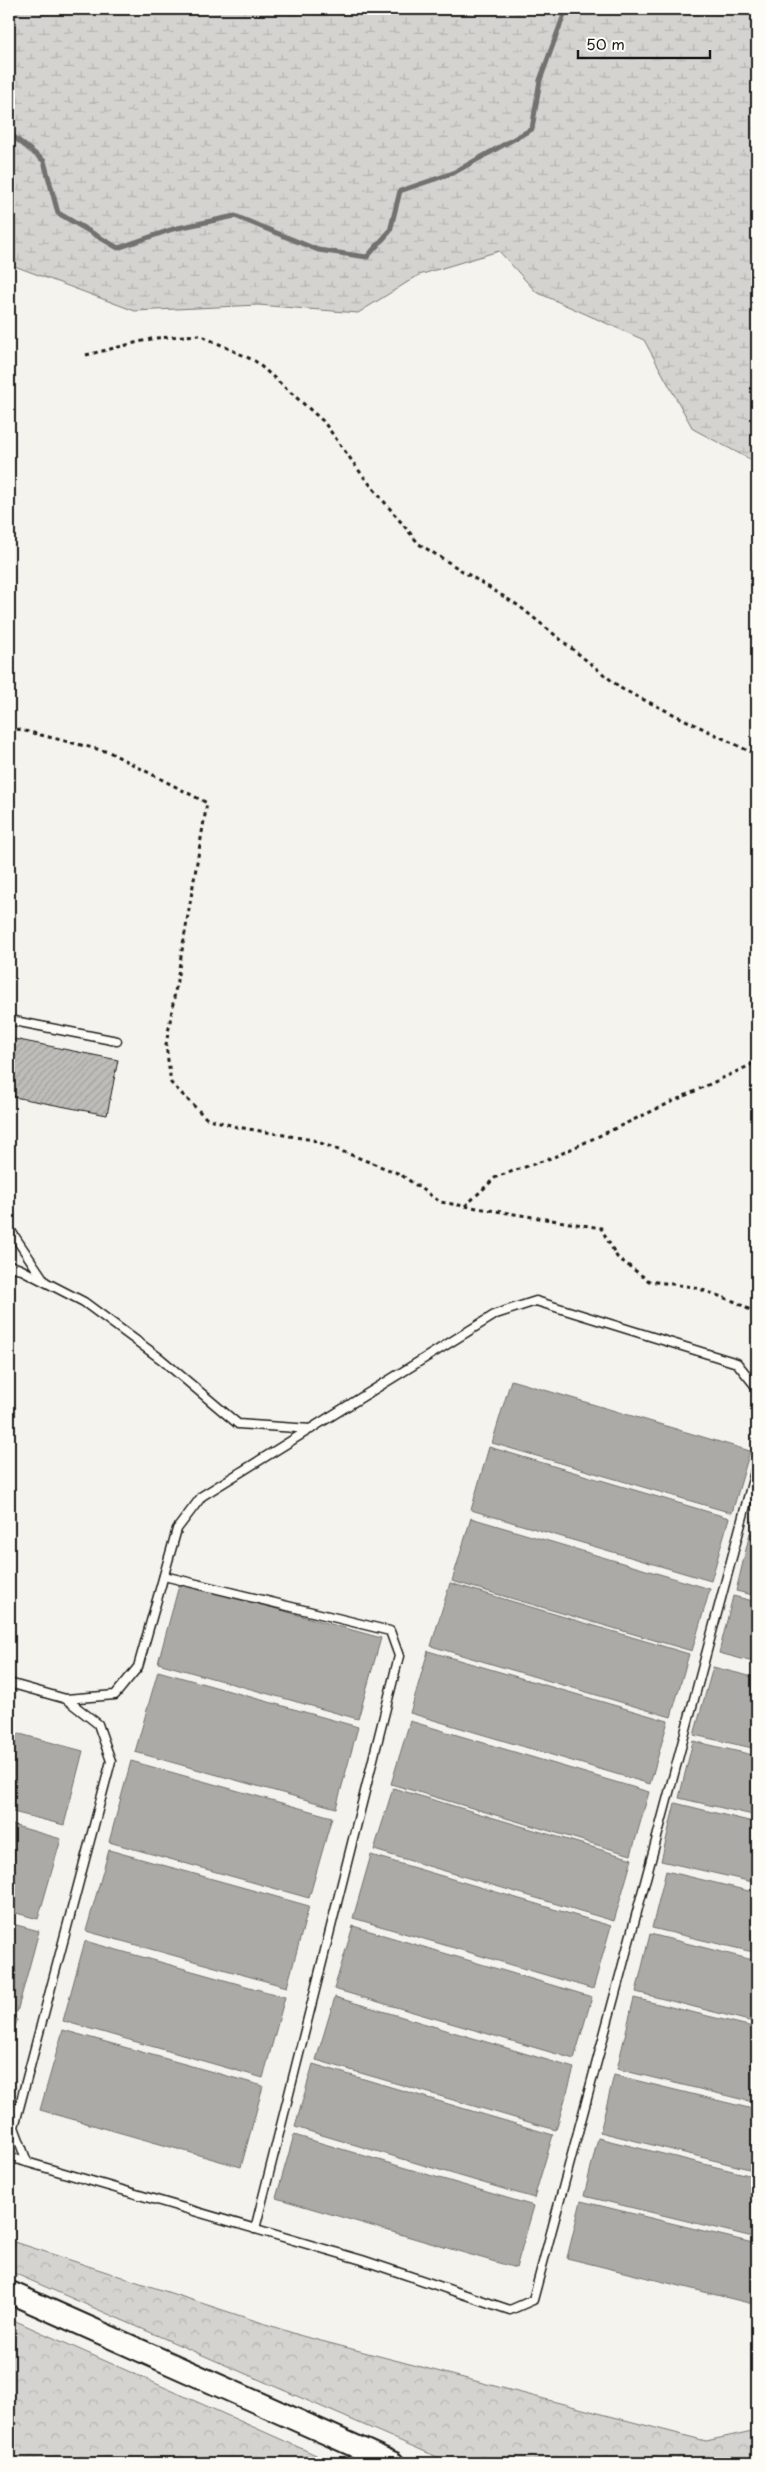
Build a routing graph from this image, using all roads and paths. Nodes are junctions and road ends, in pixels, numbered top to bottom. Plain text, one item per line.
1 (86, 355) dead end
2 (9, 727) edge
3 (757, 755) edge
4 (9, 1020) edge
5 (117, 1041) dead end
6 (757, 1062) edge
7 (465, 1206) junction
8 (9, 1228) edge
9 (9, 1265) edge
10 (45, 1282) junction
11 (757, 1314) edge
12 (757, 1388) edge
13 (311, 1428) junction
14 (757, 1464) edge
15 (164, 1576) junction
16 (9, 1683) edge
17 (66, 1700) junction
18 (9, 2157) edge
19 (27, 2162) junction
20 (255, 2229) junction
21 (9, 2292) edge
22 (393, 2463) edge

1 - 3 path
2 - 7 path
4 - 5 lane
6 - 7 path
7 - 11 path
8 - 10 lane
9 - 10 lane
10 - 13 lane
12 - 13 lane
13 - 15 lane
14 - 20 lane
15 - 17 lane
15 - 20 lane
16 - 17 lane
17 - 19 lane
18 - 19 lane
19 - 20 lane
21 - 22 main road

